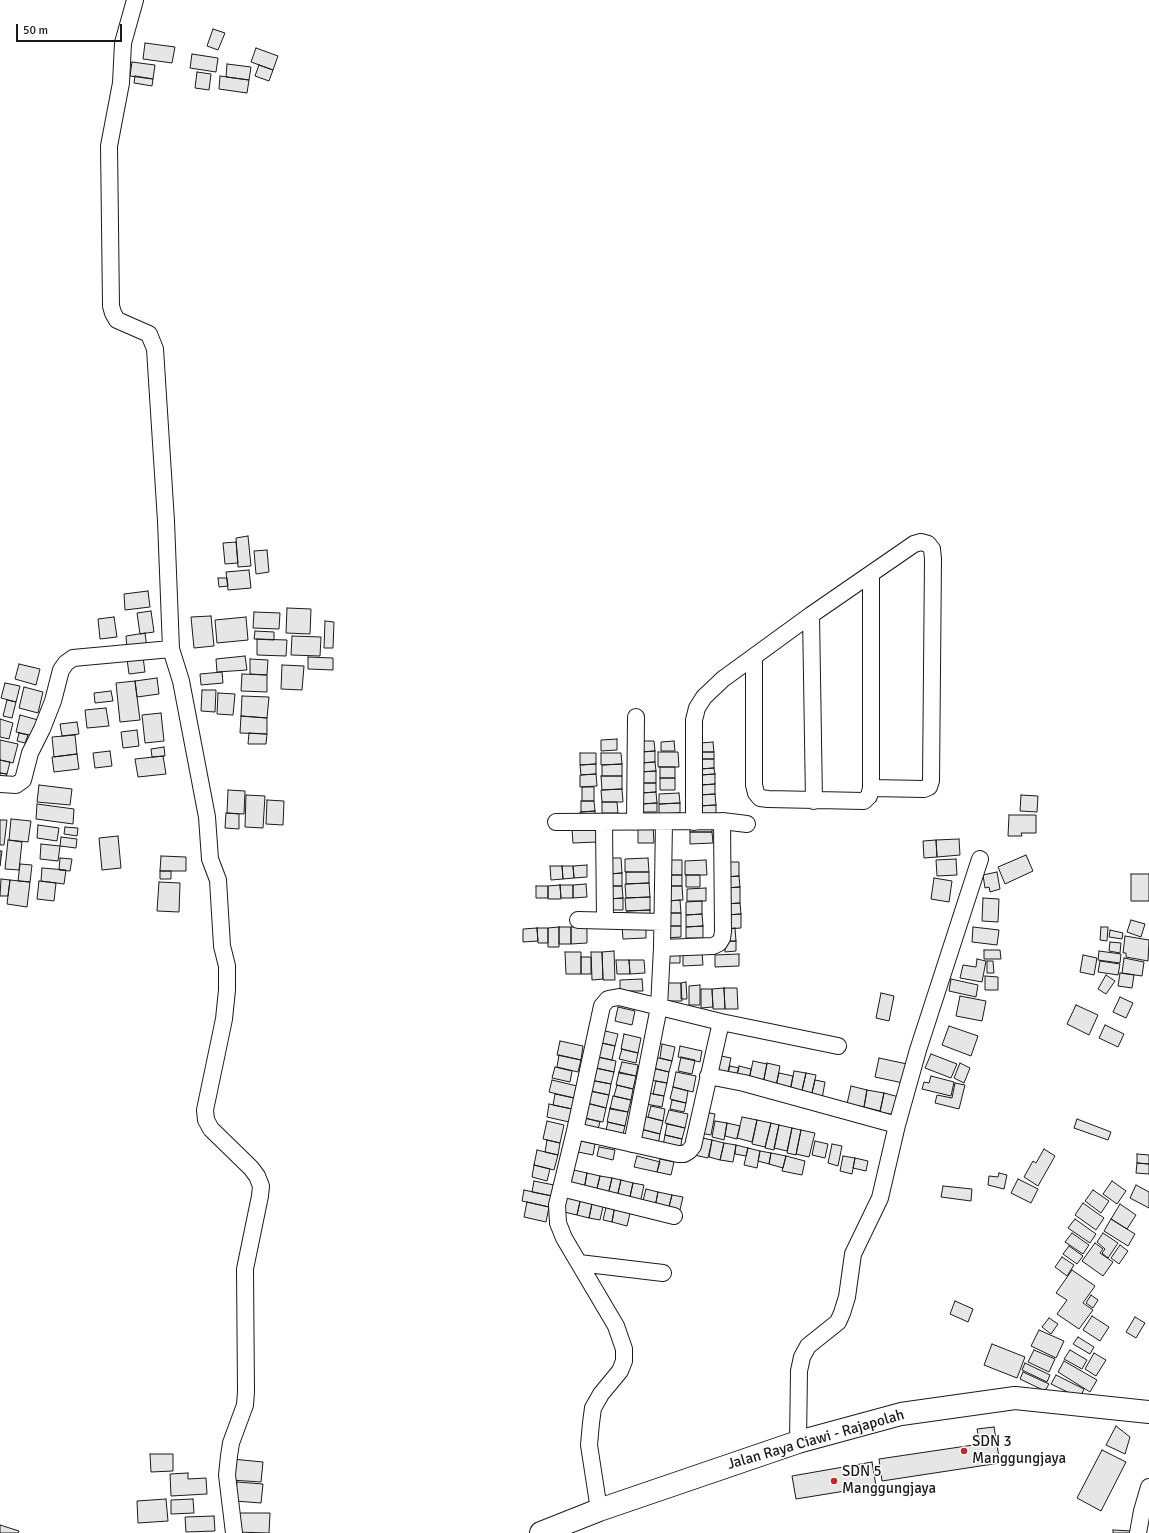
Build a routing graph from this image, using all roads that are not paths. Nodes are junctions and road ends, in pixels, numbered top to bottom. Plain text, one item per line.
1 (135, 0) edge
2 (871, 574) junction
3 (811, 615) junction
4 (172, 649) junction
5 (754, 657) junction
6 (636, 717) dead end
7 (0, 784) edge
8 (871, 788) junction
9 (814, 801) junction
10 (722, 821) junction
11 (556, 822) dead end
12 (635, 822) junction
13 (664, 822) junction
14 (694, 822) junction
15 (604, 823) junction
16 (747, 824) dead end
17 (980, 859) dead end
18 (578, 920) dead end
19 (605, 920) junction
20 (662, 922) junction
21 (662, 948) junction
22 (659, 1007) junction
23 (721, 1022) junction
24 (838, 1046) dead end
25 (708, 1076) junction
26 (897, 1125) junction
27 (575, 1131) junction
28 (632, 1144) junction
29 (561, 1188) junction
30 (674, 1216) dead end
31 (579, 1263) junction
32 (662, 1273) dead end
33 (1149, 1412) edge
34 (798, 1442) junction
35 (1149, 1487) edge
36 (599, 1510) junction
37 (234, 1533) edge
38 (541, 1533) edge
39 (1138, 1533) edge

1 - 4 street
2 - 3 street
2 - 8 street
2 - 8 street
3 - 5 street
3 - 9 street
4 - 7 street
4 - 37 street
5 - 9 street
5 - 14 street
6 - 12 street
8 - 9 street
10 - 14 street
10 - 16 street
10 - 21 street
11 - 15 street
12 - 13 street
12 - 15 street
13 - 14 street
13 - 20 street
15 - 19 street
17 - 26 street
18 - 19 street
19 - 20 street
20 - 21 street
21 - 22 street
22 - 23 street
22 - 27 street
22 - 28 street
23 - 24 street
23 - 25 street
25 - 26 street
25 - 28 street
26 - 34 street
27 - 28 street
27 - 29 street
29 - 30 street
29 - 31 street
31 - 32 street
31 - 36 street
33 - 34 highway, Jalan Raya Ciawi - Rajapolah
34 - 36 highway, Jalan Raya Ciawi - Rajapolah
35 - 39 street
36 - 38 highway, Jalan Raya Ciawi - Rajapolah

